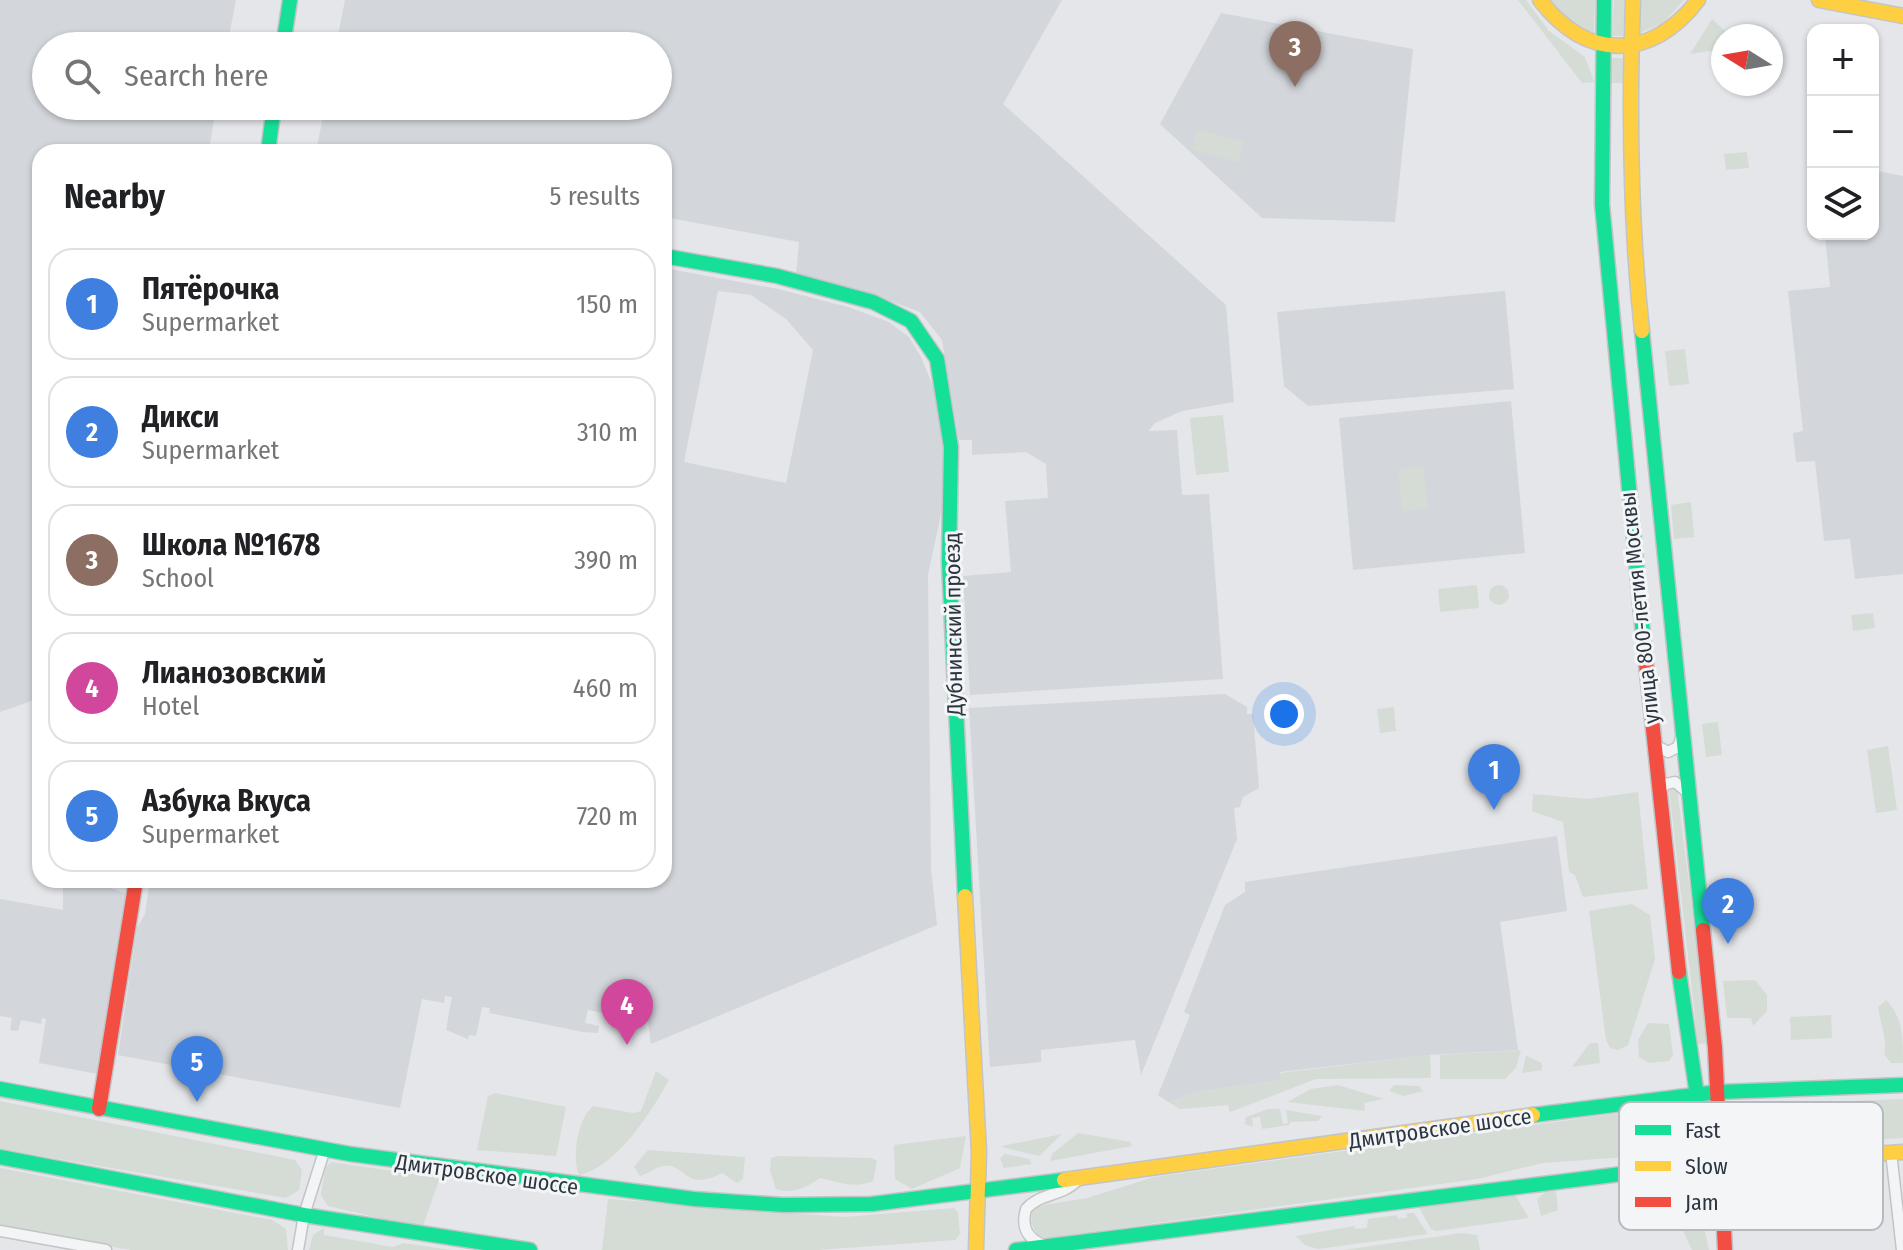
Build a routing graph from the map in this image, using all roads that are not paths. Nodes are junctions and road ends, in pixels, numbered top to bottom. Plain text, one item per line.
1 (290, 0) edge
2 (1540, 0) edge
3 (1604, 0) edge
4 (1633, 0) edge
5 (1819, 0) edge
6 (1698, 3) edge
7 (1903, 16) edge
8 (285, 32) edge
9 (1601, 46) junction
10 (1631, 47) junction
11 (272, 120) edge
12 (269, 144) edge
13 (672, 257) edge
14 (1681, 738) junction
15 (1652, 743) junction
16 (1688, 793) junction
17 (1658, 796) junction
18 (135, 888) edge
19 (1903, 1085) edge
20 (0, 1089) edge
21 (1718, 1092) junction
22 (1695, 1095) junction
23 (1639, 1102) edge
24 (1696, 1102) edge
25 (1719, 1102) edge
26 (1619, 1104) edge
27 (99, 1109) junction
28 (324, 1152) junction
29 (1897, 1152) edge
30 (0, 1157) edge
31 (1619, 1175) edge
32 (1079, 1179) junction
33 (979, 1192) junction
34 (304, 1215) junction
35 (1723, 1230) edge
36 (0, 1231) edge
37 (1050, 1246) junction
38 (106, 1250) edge
39 (298, 1250) edge
40 (530, 1250) edge
41 (976, 1250) edge
42 (1016, 1250) edge
43 (1725, 1250) edge
44 (1902, 1250) edge

1 - 8 main road
2 - 9 main road
3 - 9 main road, улица 800-летия Москвы
4 - 10 main road, улица 800-летия Москвы
5 - 7 main road
6 - 10 main road
9 - 10 main road
9 - 15 main road, улица 800-летия Москвы
10 - 14 main road, улица 800-летия Москвы
11 - 12 main road
13 - 33 main road, Дубнинский проезд
14 - 15 street
14 - 16 main road, улица 800-летия Москвы
15 - 17 main road, улица 800-летия Москвы
16 - 17 street
16 - 21 main road, улица 800-летия Москвы
17 - 22 main road, улица 800-летия Москвы
18 - 27 main road
19 - 21 main road, Дмитровское шоссе
20 - 27 main road, Дмитровское шоссе
21 - 22 main road, Дмитровское шоссе
21 - 25 main road, улица 800-летия Москвы
22 - 23 main road, Дмитровское шоссе
22 - 24 main road, улица 800-летия Москвы
26 - 32 main road, Дмитровское шоссе
27 - 28 main road, Дмитровское шоссе
28 - 33 main road, Дмитровское шоссе
28 - 34 street
29 - 44 street
30 - 34 main road
31 - 37 main road
32 - 33 main road, Дмитровское шоссе
32 - 37 street
33 - 41 main road
34 - 39 street
34 - 40 main road
35 - 43 main road, улица 800-летия Москвы
36 - 38 street
37 - 42 main road

